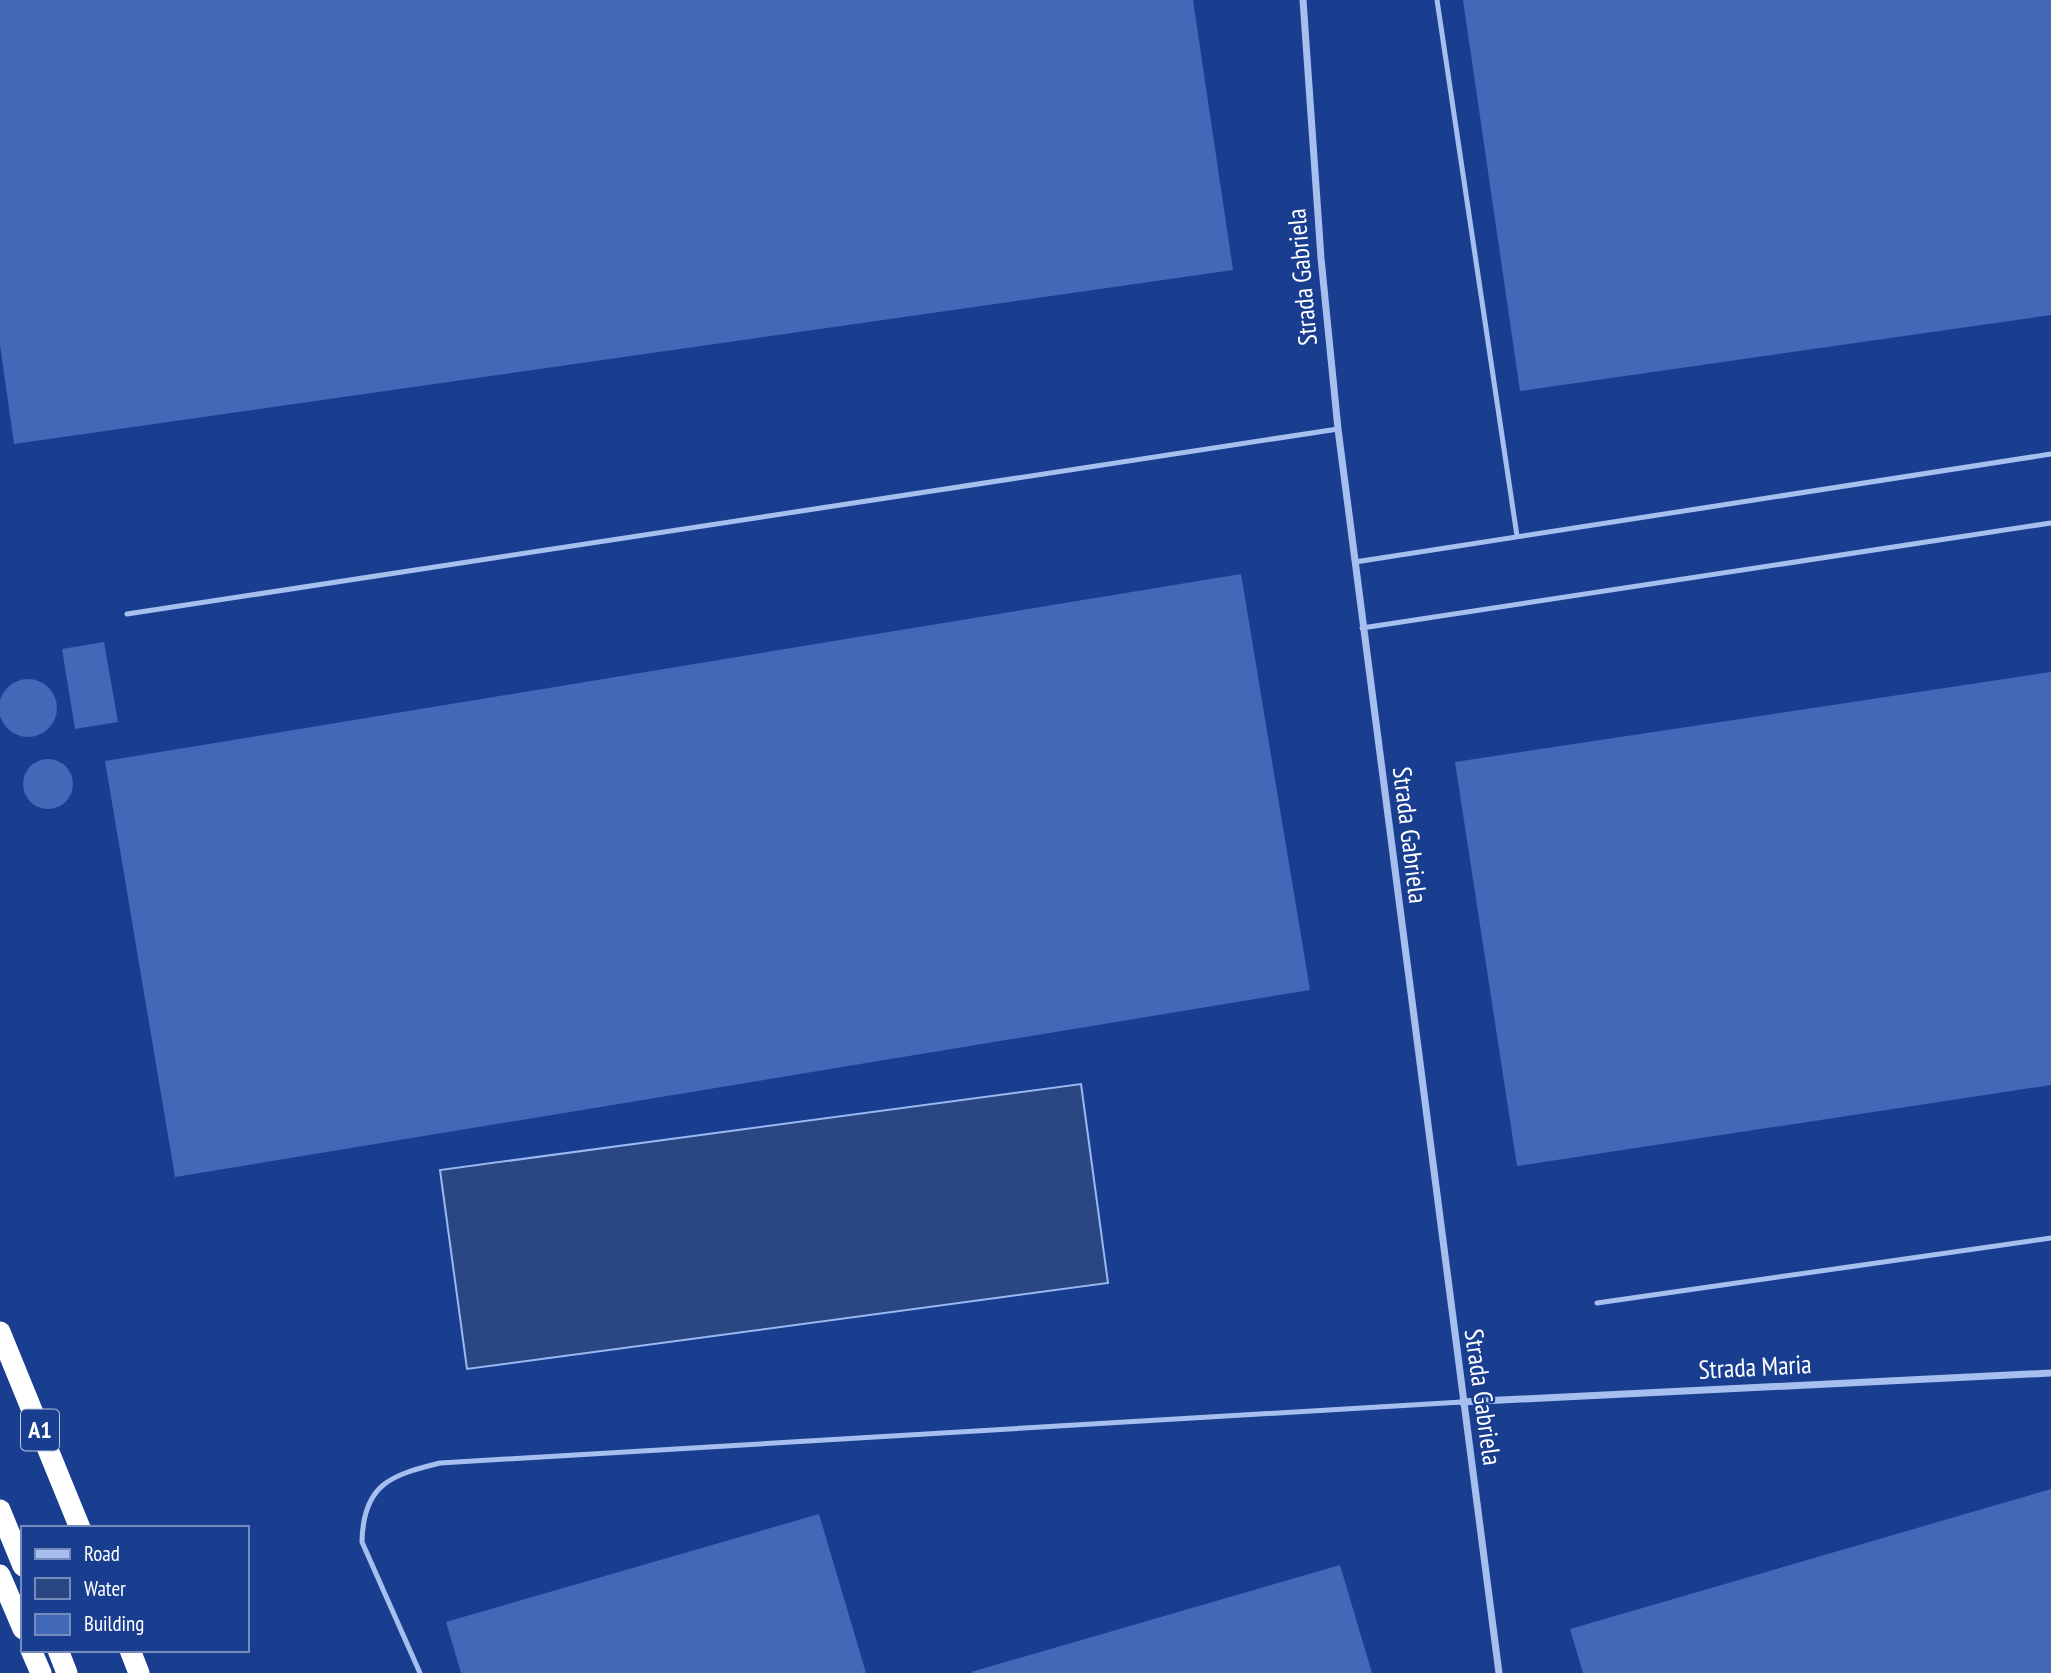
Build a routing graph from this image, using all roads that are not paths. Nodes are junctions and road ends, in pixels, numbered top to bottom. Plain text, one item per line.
1 (1303, 0) edge
2 (1437, 0) edge
3 (1338, 429) junction
4 (2051, 454) edge
5 (2051, 523) edge
6 (1517, 536) junction
7 (1355, 562) junction
8 (127, 614) dead end
9 (1362, 628) junction
10 (2051, 1238) edge
11 (1597, 1303) dead end
12 (0, 1332) edge
13 (2051, 1373) edge
14 (1462, 1402) junction
15 (0, 1510) edge
16 (79, 1526) edge
17 (21, 1561) edge
18 (0, 1574) edge
19 (21, 1624) edge
20 (33, 1652) edge
21 (59, 1652) edge
22 (131, 1652) edge
23 (41, 1673) edge
24 (67, 1673) edge
25 (139, 1673) edge
26 (420, 1673) edge
27 (1499, 1673) edge

1 - 3 street, Strada Gabriela
2 - 6 lane
3 - 7 street, Strada Gabriela
3 - 8 lane
4 - 6 lane
5 - 9 lane
6 - 7 lane
7 - 9 street, Strada Gabriela
9 - 14 street, Strada Gabriela
10 - 11 lane
12 - 16 highway, A1
13 - 14 street, Strada Maria
14 - 26 lane
14 - 27 street, Strada Gabriela
15 - 17 highway
18 - 19 highway
20 - 23 highway
21 - 24 highway
22 - 25 highway

